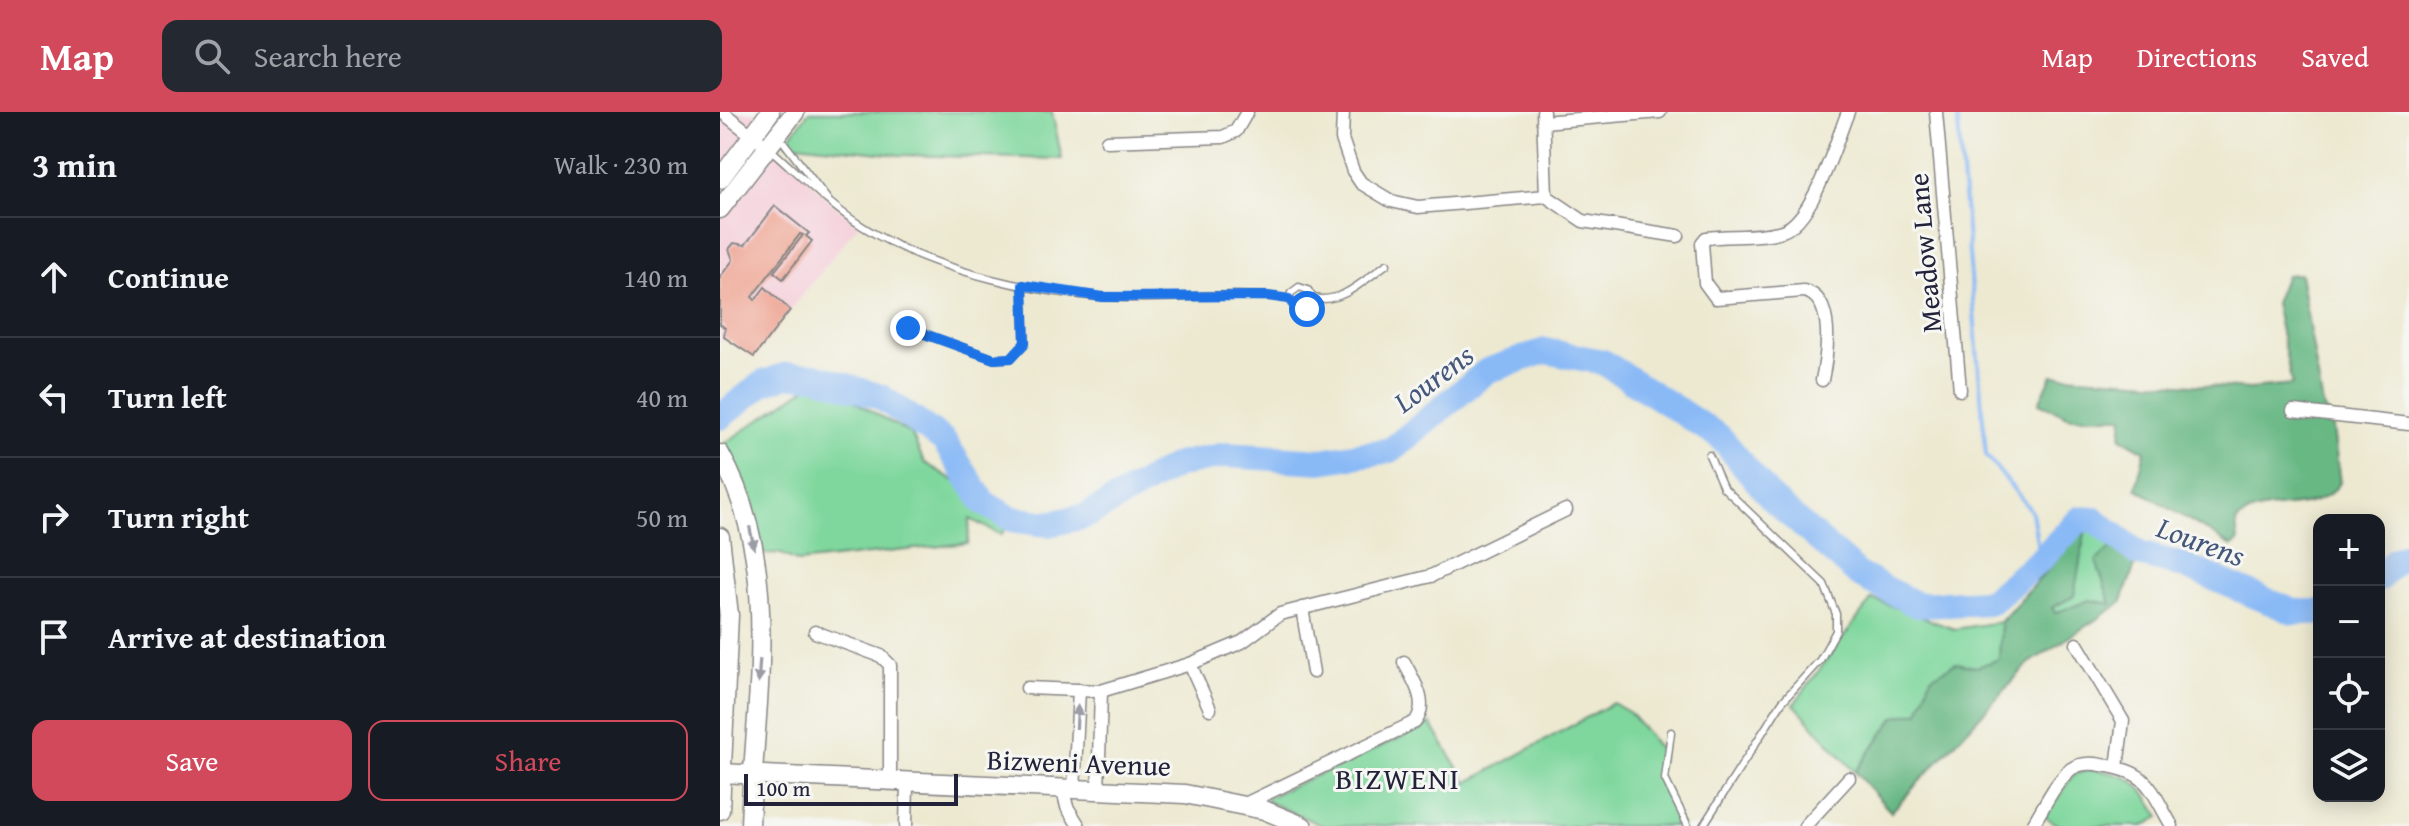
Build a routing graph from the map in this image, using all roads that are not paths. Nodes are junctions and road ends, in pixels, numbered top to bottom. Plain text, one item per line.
1 (722, 112) edge
2 (795, 112) edge
3 (1247, 112) edge
4 (1343, 112) edge
5 (1660, 112) edge
6 (1848, 112) edge
7 (1936, 112) edge
8 (1543, 117) edge
9 (764, 127) edge
10 (1107, 141) dead end
11 (720, 179) edge
12 (1546, 196) junction
13 (830, 203) junction
14 (720, 209) edge
15 (1678, 236) dead end
16 (1387, 264) dead end
17 (1023, 285) junction
18 (1313, 298) junction
19 (1289, 299) junction
20 (908, 328) dead end
21 (1822, 380) dead end
22 (1960, 390) dead end
23 (2293, 411) dead end
24 (2409, 424) edge
25 (1709, 455) dead end
26 (723, 459) edge
27 (1566, 510) dead end
28 (720, 537) edge
29 (1302, 608) junction
30 (815, 632) dead end
31 (2077, 644) dead end
32 (1404, 662) dead end
33 (1190, 664) junction
34 (1313, 672) dead end
35 (1027, 688) dead end
36 (1079, 690) junction
37 (1101, 691) junction
38 (1210, 709) dead end
39 (1671, 732) dead end
40 (2117, 767) junction
41 (721, 773) edge
42 (752, 775) junction
43 (1849, 778) dead end
44 (899, 783) junction
45 (1068, 790) junction
46 (1098, 792) junction
47 (1243, 805) junction
48 (720, 810) edge
49 (906, 824) edge
50 (750, 826) edge
51 (1079, 826) edge
52 (1303, 826) edge
53 (1688, 826) edge
54 (1703, 826) edge
55 (1805, 826) edge
56 (2032, 826) edge
57 (2172, 826) edge

1 - 9 street
2 - 9 street
3 - 10 street
4 - 12 street
5 - 8 street
6 - 21 street
7 - 22 street, Meadow Lane
8 - 12 street
9 - 11 street
9 - 13 lane
9 - 13 lane
9 - 14 street
12 - 15 street
13 - 17 lane
16 - 18 lane
17 - 19 lane
17 - 20 lane
18 - 19 lane
18 - 19 lane
23 - 24 street
25 - 54 lane
26 -> 42 street
27 - 29 street
28 - 41 street
29 - 33 street
29 - 34 street
30 - 44 street
31 - 40 street
32 - 47 street
33 - 37 street
33 - 38 street
35 - 36 street
36 - 37 street
45 -> 36 street
37 - 46 street
39 - 53 lane
40 - 56 street
40 - 57 street
41 - 42 street, Bizweni Avenue
41 - 48 street
42 - 44 street, Bizweni Avenue
42 - 50 street
43 - 55 street
44 - 45 street, Bizweni Avenue
44 - 49 street
45 - 46 street, Bizweni Avenue
45 - 51 street
46 - 47 street, Bizweni Avenue
47 - 52 street, Bizweni Avenue

